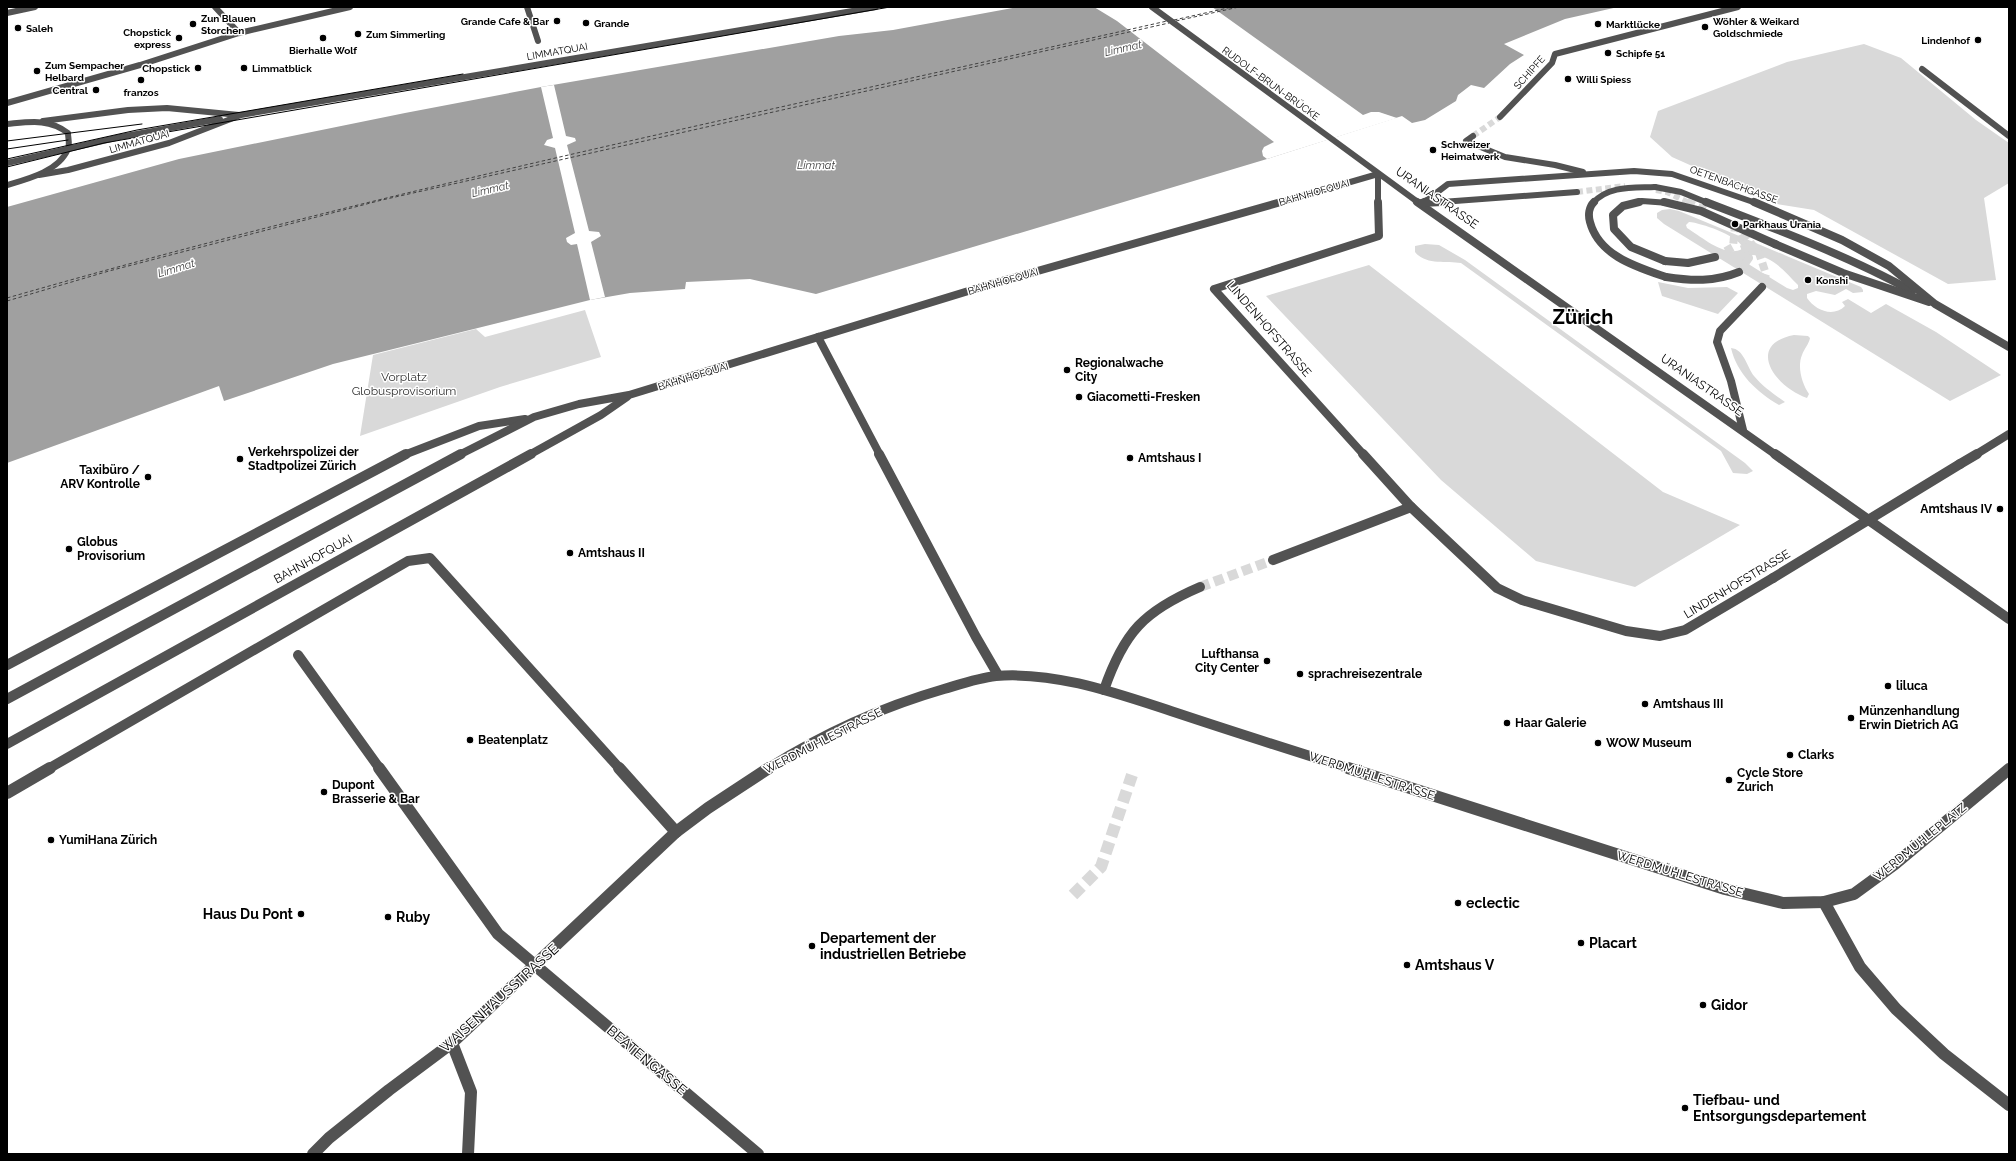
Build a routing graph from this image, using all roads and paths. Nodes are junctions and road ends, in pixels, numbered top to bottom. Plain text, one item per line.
1 (35, 7) edge
2 (215, 7) edge
3 (350, 7) edge
4 (527, 7) edge
5 (876, 7) edge
6 (1152, 7) edge
7 (1738, 7) edge
8 (7, 13) edge
9 (239, 33) junction
10 (538, 41) dead end
11 (1922, 69) dead end
12 (7, 103) edge
13 (241, 115) junction
14 (1500, 117) tunnel mouth
15 (43, 121) junction
16 (7, 124) edge
17 (1473, 136) dead end
18 (2009, 136) edge
19 (69, 148) junction
20 (7, 164) edge
21 (1378, 174) junction
22 (1591, 174) junction
23 (39, 175) junction
24 (7, 186) edge
25 (1577, 192) tunnel mouth
26 (1422, 203) junction
27 (1715, 257) tunnel mouth
28 (1739, 272) tunnel mouth
29 (1762, 287) tunnel mouth
30 (1935, 304) junction
31 (818, 337) junction
32 (2009, 347) edge
33 (629, 396) junction
34 (534, 417) junction
35 (1743, 430) junction
36 (2009, 434) edge
37 (1411, 507) junction
38 (1273, 560) tunnel mouth
39 (1200, 587) tunnel mouth
40 (2009, 619) edge
41 (298, 655) dead end
42 (7, 665) edge
43 (998, 676) junction
44 (1104, 690) junction
45 (7, 699) edge
46 (7, 744) edge
47 (2009, 769) edge
48 (7, 794) edge
49 (676, 832) junction
50 (1824, 902) junction
51 (536, 965) junction
52 (452, 1043) junction
53 (2009, 1105) edge
54 (313, 1154) edge
55 (468, 1154) edge
56 (758, 1154) edge

1 - 8 street
2 - 9 street
3 - 9 street
4 - 10 street
5 - 13 street, LIMMATQUAI
6 - 21 street, RUDOLF-BRUN-BRÜCKE
7 - 14 street, SCHIPFE
9 - 12 street
11 - 18 street
13 - 15 street, LIMMATQUAI
13 - 19 street
13 - 23 street, LIMMATQUAI
15 - 16 street
15 - 19 street
17 - 22 street
19 - 20 street
19 - 23 street
21 - 26 street, URANIASTRASSE
21 - 31 street, BAHNHOFQUAI
21 - 37 street, LINDENHOFSTRASSE
22 - 26 street, OETENBACHGASSE
22 - 30 street, OETENBACHGASSE
23 - 24 street
25 - 26 street
26 - 35 street, URANIASTRASSE
27 - 30 street, bridge
28 - 30 street, bridge
29 - 35 street
30 - 32 street, OETENBACHGASSE
31 - 33 street, BAHNHOFQUAI
31 - 43 street
33 - 34 street, BAHNHOFQUAI
33 - 46 street, BAHNHOFQUAI
34 - 42 street, BAHNHOFQUAI
34 - 45 street, BAHNHOFQUAI
35 - 40 street, URANIASTRASSE
36 - 37 street, LINDENHOFSTRASSE, bridge
37 - 38 street
39 - 44 street
41 - 51 street
43 - 44 street, WERDMÜHLESTRASSE
43 - 49 street, WERDMÜHLESTRASSE
44 - 50 street, WERDMÜHLESTRASSE
47 - 50 street, WERDMÜHLEPLATZ
48 - 49 street
49 - 51 street, WAISENHAUSSTRASSE
50 - 53 street
51 - 52 street, WAISENHAUSSTRASSE
51 - 56 street, BEATENGASSE
52 - 54 street, WAISENHAUSSTRASSE
52 - 55 street

